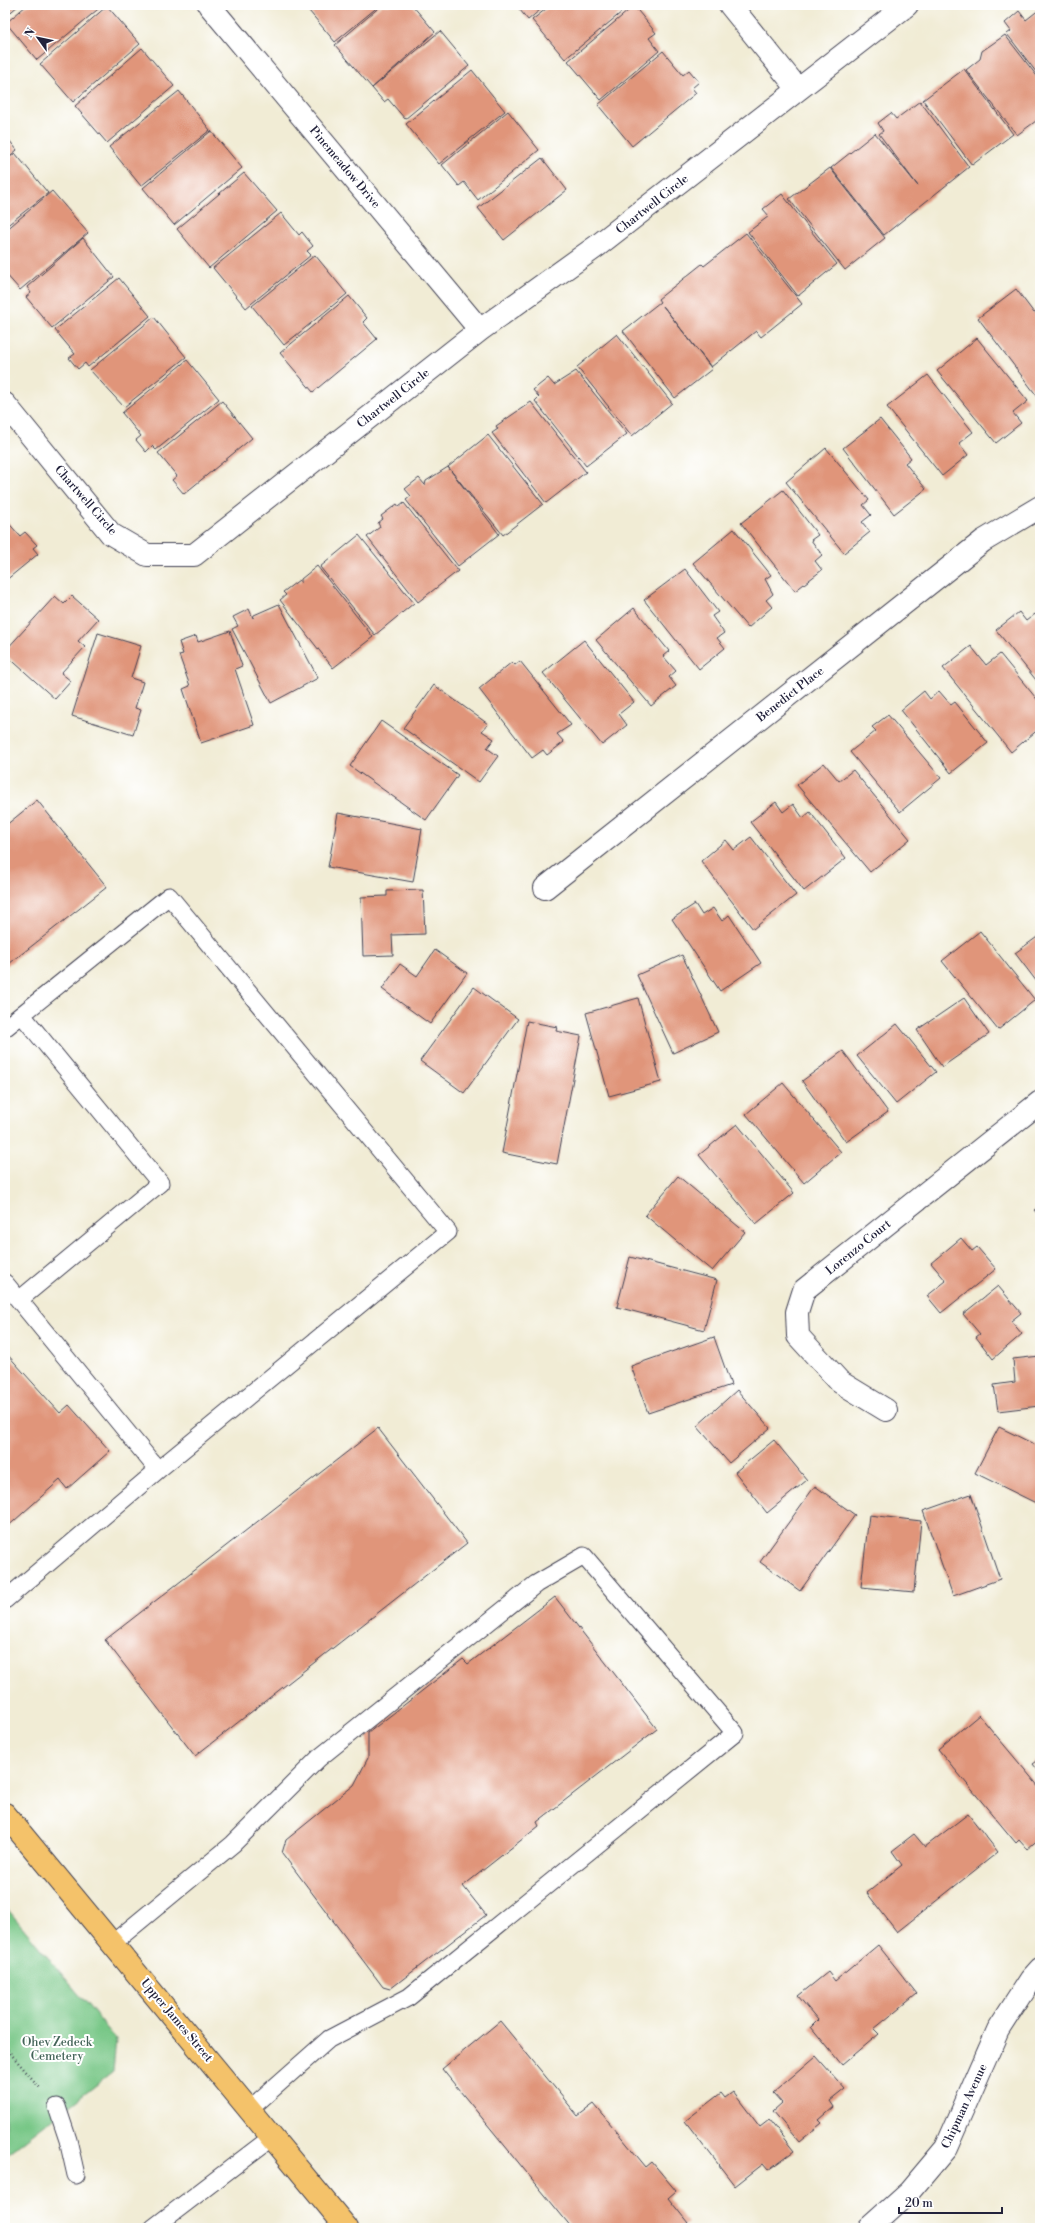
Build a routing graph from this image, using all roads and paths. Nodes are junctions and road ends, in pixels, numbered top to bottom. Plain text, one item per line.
1 (209, 5) edge
2 (730, 5) edge
3 (907, 5) edge
4 (798, 89) junction
5 (480, 330) junction
6 (5, 404) edge
7 (1040, 507) edge
8 (546, 888) dead end
9 (22, 1014) junction
10 (5, 1028) edge
11 (1040, 1102) edge
12 (5, 1283) edge
13 (19, 1300) junction
14 (886, 1410) dead end
15 (158, 1470) junction
16 (5, 1600) edge
17 (5, 1814) edge
18 (113, 1943) junction
19 (1040, 1969) edge
20 (5, 2047) edge
21 (58, 2107) joint
22 (250, 2109) junction
23 (272, 2137) junction
24 (76, 2174) dead end
25 (153, 2228) edge
26 (347, 2228) edge
27 (869, 2228) edge

1 - 5 street, Pinemeadow Drive
2 - 4 street
3 - 4 street, Chartwell Circle
4 - 5 street, Chartwell Circle
5 - 6 street, Chartwell Circle
7 - 8 street, Benedict Place
9 - 10 lane
9 - 13 lane
9 - 15 lane
11 - 14 street, Lorenzo Court
12 - 13 lane
13 - 15 lane
15 - 16 lane
17 - 18 main road, Upper James Street
18 - 22 main road, Upper James Street
18 - 22 lane
19 - 27 street, Chipman Avenue
20 - 21 path
21 - 24 lane
22 - 23 main road, Upper James Street
23 - 25 lane
23 - 26 main road, Upper James Street

